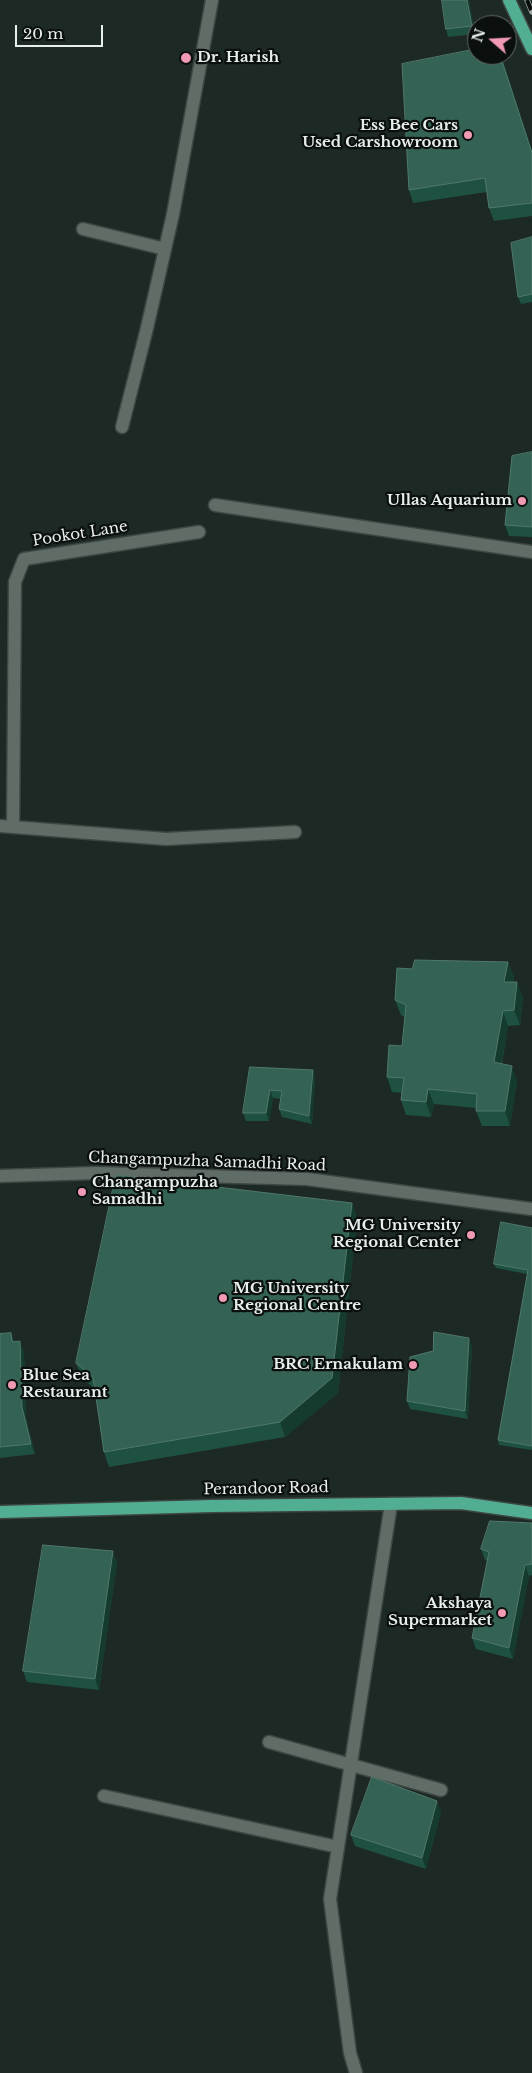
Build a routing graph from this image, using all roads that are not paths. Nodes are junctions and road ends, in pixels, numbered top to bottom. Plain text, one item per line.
1 (212, 0) edge
2 (509, 0) edge
3 (532, 49) edge
4 (83, 229) dead end
5 (165, 249) junction
6 (122, 427) dead end
7 (215, 505) dead end
8 (199, 532) dead end
9 (532, 552) edge
10 (6, 826) edge
11 (295, 832) dead end
12 (0, 1176) edge
13 (532, 1209) edge
14 (391, 1504) junction
15 (0, 1512) edge
16 (532, 1512) edge
17 (269, 1742) dead end
18 (351, 1765) junction
19 (441, 1790) dead end
20 (104, 1796) dead end
21 (338, 1846) junction
22 (356, 2073) edge

1 - 5 street
2 - 3 main road
4 - 5 street
5 - 6 street
7 - 9 street
8 - 10 street, Pookot Lane
10 - 11 street
12 - 13 street, Changampuzha Samadhi Road
14 - 15 main road, Perandoor Road
14 - 16 main road, Perandoor Road
14 - 18 street
17 - 18 street
18 - 19 street
18 - 21 street
20 - 21 street
21 - 22 street

